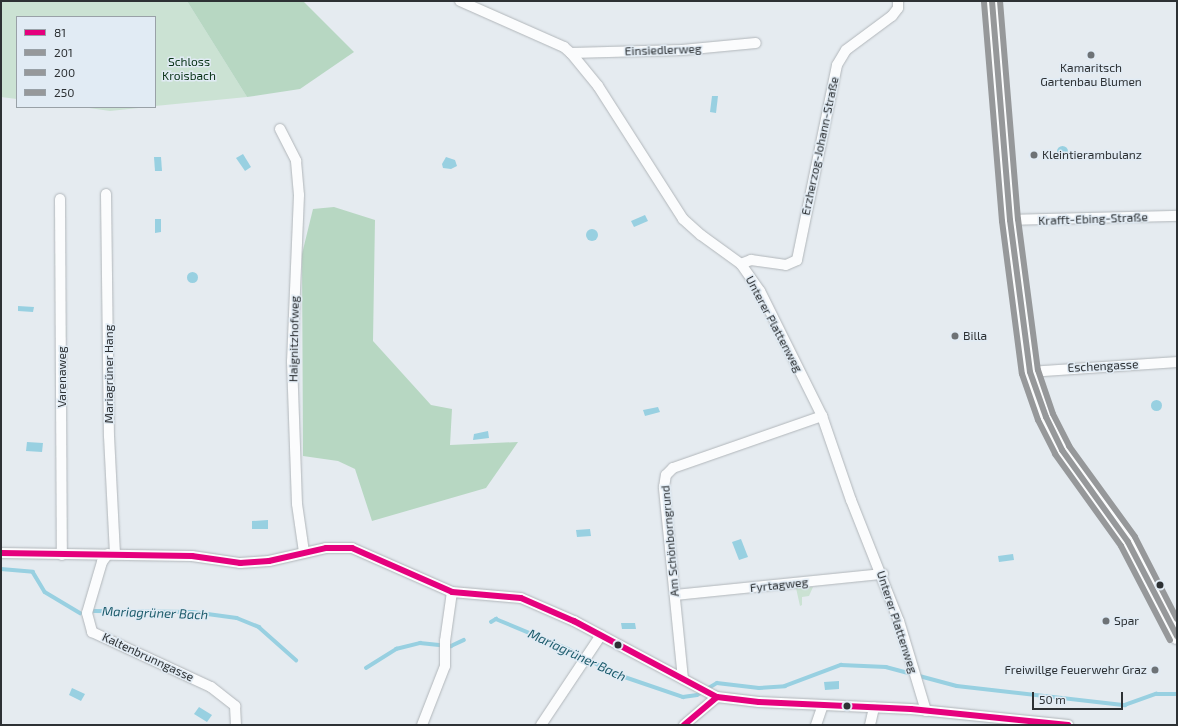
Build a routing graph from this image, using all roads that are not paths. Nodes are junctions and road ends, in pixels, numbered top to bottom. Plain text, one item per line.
1 (460, 1) edge
2 (898, 1) edge
3 (992, 1) edge
4 (756, 43) dead end
5 (571, 53) junction
6 (280, 129) dead end
7 (106, 194) dead end
8 (60, 198) dead end
9 (1177, 216) edge
10 (1010, 220) junction
11 (741, 264) junction
12 (1177, 362) edge
13 (1030, 372) junction
14 (822, 416) junction
15 (304, 552) junction
16 (1, 553) edge
17 (111, 554) junction
18 (62, 555) junction
19 (883, 574) junction
20 (452, 592) junction
21 (675, 596) junction
22 (601, 635) junction
23 (1177, 636) edge
24 (683, 679) junction
25 (713, 695) junction
26 (823, 705) junction
27 (874, 707) junction
28 (926, 711) junction
29 (1001, 722) edge
30 (236, 725) edge
31 (422, 725) edge
32 (541, 725) edge
33 (684, 725) edge
34 (816, 725) edge
35 (870, 725) edge
36 (1068, 725) edge

1 - 5 street, Unterer Plattenweg
2 - 11 street, Erzherzog-Johann-Straße
3 - 10 main road
4 - 5 street, Einsiedlerweg
5 - 11 street, Unterer Plattenweg
6 - 15 street, Haignitzhofweg
7 - 17 street, Mariagrüner Hang
8 - 18 street, Varenaweg
9 - 10 street, Krafft-Ebing-Straße
10 - 13 main road
11 - 14 street, Unterer Plattenweg
12 - 13 street, Eschengasse
13 - 23 main road
14 - 19 street, Unterer Plattenweg
14 - 21 street, Am Schönborngrund
15 - 17 street
15 - 20 street
16 - 18 street
17 - 18 street
17 - 30 street, Kaltenbrunngasse
19 - 21 street, Fyrtagweg
19 - 28 street, Unterer Plattenweg
20 - 22 street
20 - 31 street
21 - 24 street, Am Schönborngrund
22 - 24 street
22 - 32 street
24 - 25 street
25 - 26 street
25 - 33 street
26 - 27 street
26 - 34 street
27 - 28 street
27 - 35 street
28 - 29 street
29 - 36 street

